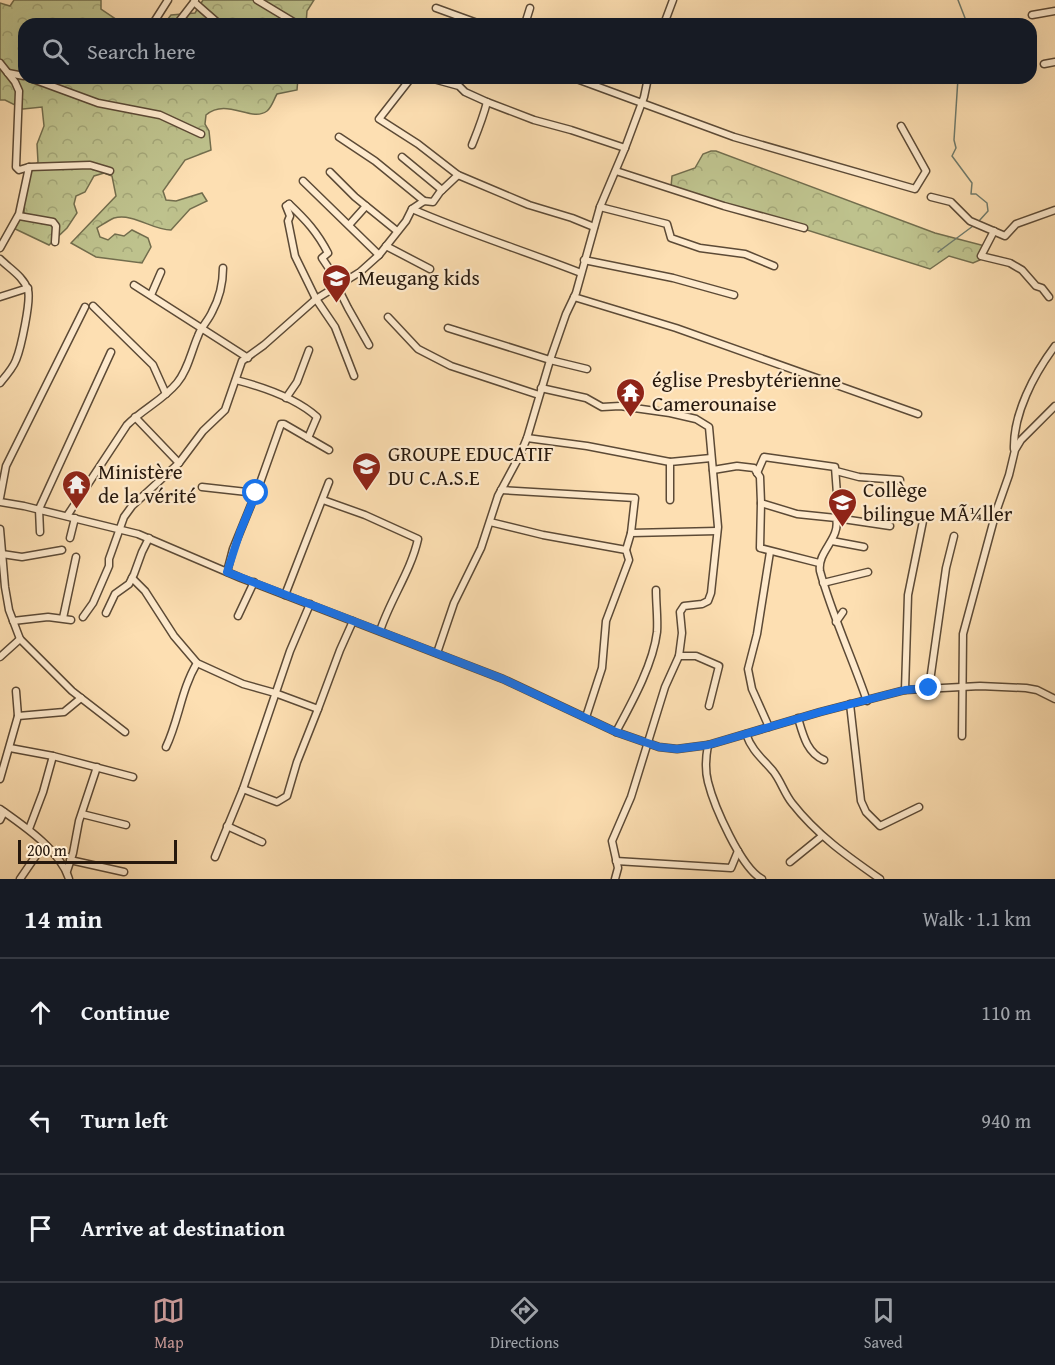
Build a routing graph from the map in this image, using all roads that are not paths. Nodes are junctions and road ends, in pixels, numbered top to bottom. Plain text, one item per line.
1 (168, 0) edge
2 (257, 0) edge
3 (673, 0) edge
4 (194, 1) edge
5 (436, 8) dead end
6 (530, 8) dead end
7 (1055, 11) edge
8 (1032, 15) dead end
9 (157, 18) edge
10 (181, 18) edge
11 (212, 18) edge
12 (287, 18) edge
13 (465, 18) edge
14 (527, 18) edge
15 (666, 18) edge
16 (1055, 62) edge
17 (0, 63) edge
18 (1044, 64) dead end
19 (8, 73) junction
20 (18, 75) edge
21 (46, 84) edge
22 (406, 84) edge
23 (452, 84) edge
24 (589, 84) edge
25 (646, 84) edge
26 (459, 86) joint
27 (487, 102) junction
28 (641, 104) junction
29 (901, 126) dead end
30 (201, 134) dead end
31 (339, 137) dead end
32 (472, 145) dead end
33 (625, 148) junction
34 (402, 157) dead end
35 (29, 167) junction
36 (110, 171) dead end
37 (616, 171) junction
38 (330, 172) dead end
39 (458, 175) junction
40 (303, 181) dead end
41 (442, 190) junction
42 (931, 197) dead end
43 (424, 201) junction
44 (366, 206) junction
45 (600, 207) junction
46 (412, 209) junction
47 (1055, 210) edge
48 (18, 216) junction
49 (349, 225) junction
50 (594, 227) junction
51 (804, 228) dead end
52 (397, 231) junction
53 (994, 231) junction
54 (55, 242) dead end
55 (386, 246) junction
56 (0, 248) edge
57 (379, 255) junction
58 (0, 259) edge
59 (584, 260) junction
60 (774, 266) dead end
61 (223, 268) dead end
62 (430, 269) dead end
63 (161, 272) dead end
64 (581, 273) junction
65 (134, 285) dead end
66 (340, 285) junction
67 (28, 288) junction
68 (151, 295) junction
69 (734, 295) dead end
70 (0, 297) edge
71 (574, 297) junction
72 (1048, 297) dead end
73 (316, 299) junction
74 (388, 317) dead end
75 (201, 328) junction
76 (448, 328) dead end
77 (369, 345) dead end
78 (1055, 346) edge
79 (309, 350) dead end
80 (111, 352) dead end
81 (248, 358) junction
82 (550, 360) junction
83 (587, 369) dead end
84 (354, 376) dead end
85 (236, 380) junction
86 (0, 383) edge
87 (540, 391) junction
88 (166, 394) junction
89 (286, 398) junction
90 (1055, 406) edge
91 (918, 414) dead end
92 (135, 417) junction
93 (308, 438) junction
94 (527, 438) junction
95 (329, 450) dead end
96 (1014, 450) junction
97 (711, 458) junction
98 (670, 462) junction
99 (179, 464) junction
100 (713, 470) junction
101 (836, 471) junction
102 (757, 473) junction
103 (900, 480) dead end
104 (329, 482) dead end
105 (202, 487) dead end
106 (501, 490) junction
107 (256, 493) junction
108 (0, 500) edge
109 (323, 500) junction
110 (670, 500) dead end
111 (761, 503) junction
112 (39, 509) junction
113 (68, 516) junction
114 (75, 518) junction
115 (836, 518) junction
116 (923, 521) dead end
117 (490, 522) junction
118 (890, 526) dead end
119 (0, 529) edge
120 (119, 529) junction
121 (717, 531) junction
122 (40, 532) dead end
123 (631, 533) junction
124 (954, 536) dead end
125 (70, 538) dead end
126 (149, 538) junction
127 (832, 541) junction
128 (864, 547) dead end
129 (62, 550) dead end
130 (627, 550) junction
131 (770, 552) junction
132 (2, 554) junction
133 (76, 557) dead end
134 (819, 563) junction
135 (227, 572) junction
136 (868, 572) dead end
137 (132, 578) junction
138 (254, 582) junction
139 (823, 583) junction
140 (656, 590) dead end
141 (285, 595) junction
142 (310, 604) junction
143 (843, 612) dead end
144 (106, 613) dead end
145 (83, 616) dead end
146 (238, 616) dead end
147 (63, 618) junction
148 (71, 620) dead end
149 (13, 621) junction
150 (353, 621) junction
151 (836, 622) junction
152 (380, 632) junction
153 (20, 639) junction
154 (436, 654) junction
155 (0, 656) edge
156 (680, 656) junction
157 (196, 663) junction
158 (964, 687) junction
159 (929, 688) junction
160 (1055, 689) edge
161 (905, 690) junction
162 (16, 691) dead end
163 (275, 693) junction
164 (81, 698) junction
165 (1054, 698) edge
166 (867, 701) junction
167 (850, 704) junction
168 (709, 706) dead end
169 (318, 709) junction
170 (18, 716) junction
171 (586, 717) junction
172 (798, 718) junction
173 (769, 727) junction
174 (125, 732) dead end
175 (616, 732) junction
176 (746, 734) junction
177 (962, 736) dead end
178 (648, 745) junction
179 (708, 745) junction
180 (166, 747) dead end
181 (10, 748) junction
182 (53, 756) junction
183 (824, 760) dead end
184 (97, 767) junction
185 (133, 777) dead end
186 (0, 778) edge
187 (243, 789) junction
188 (919, 807) dead end
189 (2, 810) edge
190 (82, 814) junction
191 (0, 820) edge
192 (126, 825) dead end
193 (227, 826) junction
194 (29, 829) junction
195 (822, 836) junction
196 (262, 842) dead end
197 (44, 844) junction
198 (738, 851) junction
199 (215, 857) dead end
200 (70, 860) junction
201 (616, 861) junction
202 (790, 862) dead end
203 (67, 871) junction
204 (124, 872) dead end
205 (754, 876) edge
206 (20, 879) edge
207 (69, 879) edge
208 (615, 879) edge
209 (762, 879) edge
210 (878, 879) edge

1 - 9 street
2 - 12 street
3 - 15 street
4 - 10 street
4 - 11 street
5 - 13 street
6 - 14 street
7 - 8 street
16 - 18 street
17 - 19 street
19 - 20 street
19 - 35 street
21 - 30 street
22 - 39 street
23 - 26 street
24 - 28 street
25 - 28 street
26 - 27 street
27 - 32 street
27 - 33 street
28 - 29 street
28 - 33 street
31 - 43 street
33 - 37 street
34 - 41 street
35 - 36 street
35 - 48 street
37 - 45 street
37 - 51 street
38 - 44 street
39 - 41 street
39 - 50 street
40 - 49 street
41 - 43 street
42 - 53 street
43 - 46 street
44 - 49 street
44 - 52 street
45 - 50 street
45 - 60 street
46 - 52 street
46 - 64 street
47 - 53 street
48 - 54 street
48 - 56 street
49 - 57 street
50 - 59 street
52 - 55 street
53 - 72 street
55 - 57 street
55 - 62 street
57 - 66 street
58 - 67 street
59 - 64 street
59 - 69 street
61 - 75 street
63 - 68 street
64 - 71 street
65 - 68 street
66 - 73 street
66 - 73 street
66 - 77 street
67 - 70 street
67 - 86 street
68 - 75 street
71 - 82 street
71 - 91 street
73 - 81 street
73 - 84 street
74 - 87 street
75 - 81 street
75 - 88 street
76 - 82 street
78 - 96 street
79 - 89 street
80 - 112 street
81 - 85 street
82 - 83 street
82 - 87 street
85 - 89 street
85 - 99 street
87 - 94 street
87 - 97 street
88 - 92 street
88 - 108 street
89 - 93 street
90 - 96 street
92 - 99 street
92 - 113 street
93 - 95 street
93 - 107 street
94 - 98 street
94 - 106 street
96 - 158 street
97 - 98 street
97 - 100 street
98 - 110 street
99 - 120 street
100 - 102 street
100 - 121 street
101 - 102 street
101 - 103 street
101 - 115 street
102 - 111 street
104 - 109 street
105 - 107 street
106 - 117 street
106 - 123 street
107 - 135 street
108 - 112 street
109 - 141 street
109 - 152 street
111 - 115 street
111 - 131 street
112 - 113 street
112 - 122 street
113 - 114 street
114 - 120 street
114 - 125 street
115 - 118 street
115 - 127 street
116 - 161 street
117 - 130 street
117 - 154 street
119 - 132 street
120 - 126 street
120 - 145 street
121 - 123 street
121 - 156 street
123 - 130 street
124 - 159 street
126 - 135 street
126 - 137 street
127 - 128 street
127 - 134 street
129 - 132 street
130 - 171 street
131 - 134 street
131 - 173 street
132 - 149 street
133 - 147 street
134 - 139 street
135 - 138 street
136 - 139 street
137 - 144 street
137 - 157 street
138 - 141 street
138 - 146 street
139 - 151 street
140 - 175 street
141 - 142 street
142 - 150 street
142 - 163 street
143 - 151 street
147 - 148 street
147 - 149 street
149 - 153 street
150 - 152 street
150 - 169 street
151 - 166 street
152 - 154 street
153 - 155 street
153 - 164 street
154 - 171 street
156 - 168 street
156 - 178 street
157 - 163 street
157 - 180 street
158 - 159 street
158 - 165 street
158 - 177 street
159 - 161 street
160 - 165 street
161 - 166 street
162 - 170 street
163 - 169 street
163 - 187 street
164 - 170 street
164 - 174 street
166 - 167 street
167 - 172 street
167 - 188 street
169 - 187 street
170 - 181 street
171 - 175 street
172 - 173 street
172 - 183 street
173 - 176 street
175 - 178 street
176 - 179 street
176 - 195 street
178 - 179 street
178 - 201 street
179 - 198 street
181 - 182 street
181 - 186 street
182 - 184 street
182 - 194 street
184 - 185 street
184 - 190 street
187 - 193 street
189 - 191 street
189 - 194 street
190 - 192 street
190 - 200 street
193 - 196 street
193 - 199 street
194 - 197 street
195 - 202 street
195 - 210 street
197 - 203 street
197 - 206 street
198 - 201 street
198 - 205 street
200 - 203 street
200 - 204 street
201 - 208 street
203 - 207 street
205 - 209 street

